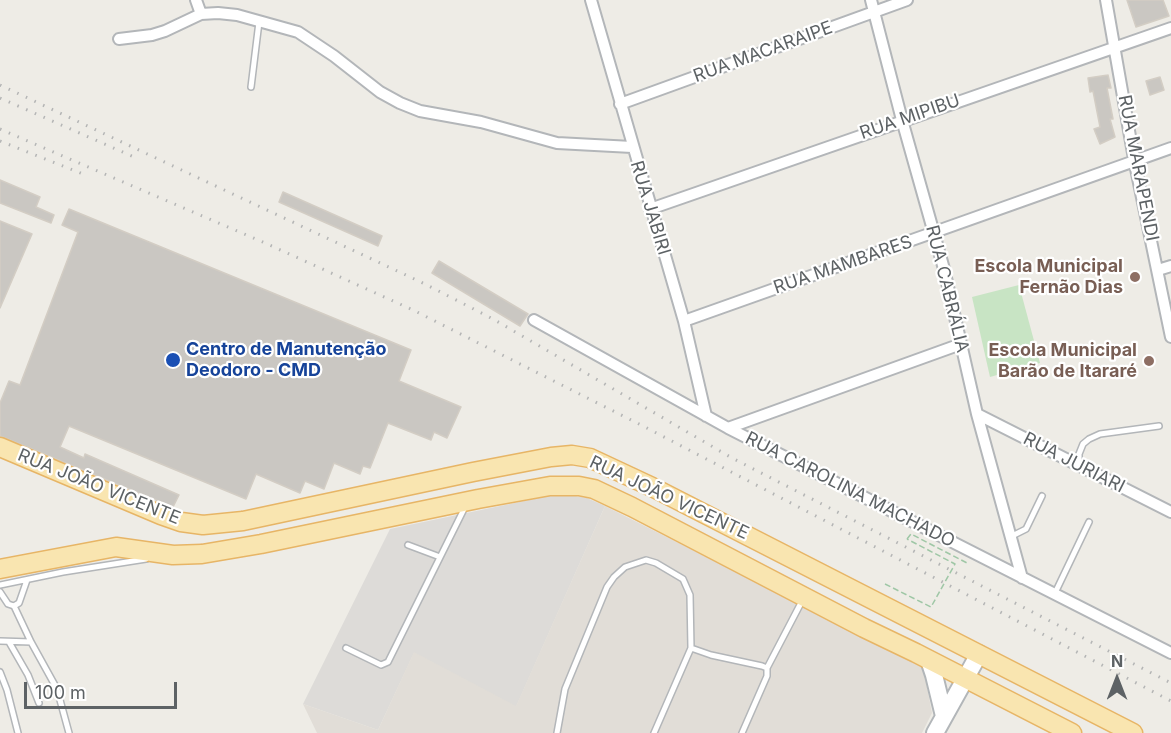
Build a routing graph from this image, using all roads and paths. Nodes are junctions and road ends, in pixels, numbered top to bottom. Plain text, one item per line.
1 (196, 0) edge
2 (591, 0) edge
3 (871, 0) edge
4 (907, 0) edge
5 (1106, 0) edge
6 (874, 11) junction
7 (201, 14) junction
8 (260, 20) junction
9 (1171, 28) edge
10 (118, 39) dead end
11 (1115, 46) junction
12 (251, 87) dead end
13 (620, 104) junction
14 (902, 120) junction
15 (632, 147) junction
16 (1171, 148) edge
17 (1134, 159) junction
18 (651, 208) junction
19 (933, 233) junction
20 (1171, 266) edge
21 (1158, 270) junction
22 (534, 320) dead end
23 (684, 321) junction
24 (1171, 337) edge
25 (961, 344) junction
26 (977, 414) junction
27 (706, 416) junction
28 (1159, 426) dead end
29 (728, 428) junction
30 (0, 447) edge
31 (1079, 466) junction
32 (473, 472) junction
33 (652, 487) junction
34 (1042, 496) dead end
35 (473, 500) junction
36 (632, 507) junction
37 (1171, 512) edge
38 (1089, 522) dead end
39 (1010, 537) junction
40 (907, 539) dead end
41 (408, 545) dead end
42 (162, 554) junction
43 (440, 557) junction
44 (0, 569) edge
45 (817, 571) junction
46 (1022, 578) junction
47 (27, 580) junction
48 (885, 584) dead end
49 (0, 585) edge
50 (0, 592) edge
51 (1054, 595) junction
52 (804, 596) junction
53 (14, 606) junction
54 (0, 642) edge
55 (9, 642) junction
56 (31, 642) junction
57 (346, 648) dead end
58 (691, 648) junction
59 (1171, 653) edge
60 (979, 654) junction
61 (929, 660) junction
62 (766, 668) junction
63 (0, 672) edge
64 (966, 679) junction
65 (39, 703) dead end
66 (944, 716) junction
67 (18, 733) edge
68 (69, 733) edge
69 (557, 733) edge
70 (654, 733) edge
71 (742, 733) edge
72 (935, 733) edge
73 (1072, 733) edge
74 (1133, 733) edge

1 - 7 street
2 - 13 street, RUA JABIRI
3 - 6 street, RUA CABRÁLIA
4 - 6 street, RUA MACARAIPE
5 - 11 street, RUA MARAPENDI
6 - 13 street, RUA MACARAIPE
6 - 14 street, RUA CABRÁLIA
7 - 8 street
7 - 10 street
8 - 12 lane
8 - 15 street
9 - 11 street, RUA MIPIBU
11 - 14 street, RUA MIPIBU
11 - 17 street, RUA MARAPENDI
13 - 15 street, RUA JABIRI
14 - 18 street, RUA MIPIBU
14 - 19 street, RUA CABRÁLIA
15 - 18 street, RUA JABIRI
16 - 17 street, RUA MAMBARES
17 - 19 street, RUA MAMBARES
17 - 21 street, RUA MARAPENDI
18 - 23 street, RUA JABIRI
19 - 23 street, RUA MAMBARES
19 - 25 street, RUA CABRÁLIA
20 - 21 street
21 - 24 street, RUA MARAPENDI
22 - 27 street, RUA CAROLINA MACHADO
23 - 27 street, RUA JABIRI
25 - 26 street, RUA CABRÁLIA
25 - 29 street
26 - 31 street, RUA JURIARI
26 - 39 street, RUA CABRÁLIA
27 - 29 street, RUA CAROLINA MACHADO
28 - 31 lane
29 - 46 street, RUA CAROLINA MACHADO
30 - 32 main road, RUA JOÃO VICENTE
31 - 37 street, RUA JURIARI
32 - 33 main road, RUA JOÃO VICENTE
32 - 35 main road
33 - 36 main road
33 - 45 main road, RUA JOÃO VICENTE
34 - 39 lane
35 - 36 main road, RUA JOÃO VICENTE
35 - 42 main road, RUA JOÃO VICENTE
35 - 43 lane
36 - 52 main road, RUA JOÃO VICENTE
38 - 51 lane
39 - 46 street, RUA CABRÁLIA
40 - 48 path, bridge
41 - 43 lane
42 - 44 main road, RUA JOÃO VICENTE
42 - 47 lane
43 - 57 lane
45 - 52 main road
45 - 60 main road, RUA JOÃO VICENTE
46 - 51 street, RUA CAROLINA MACHADO
47 - 49 lane
47 - 53 lane
50 - 53 lane
51 - 59 street, RUA CAROLINA MACHADO
52 - 61 main road, RUA JOÃO VICENTE
52 - 62 lane
53 - 56 lane
54 - 55 lane
55 - 56 lane
55 - 65 lane
56 - 68 lane
58 - 62 lane
58 - 69 lane
58 - 70 lane
60 - 64 main road
60 - 74 main road, RUA JOÃO VICENTE
61 - 64 main road, RUA JOÃO VICENTE
61 - 66 main road
62 - 71 lane
63 - 67 lane
64 - 66 main road
64 - 73 main road, RUA JOÃO VICENTE
66 - 72 main road

